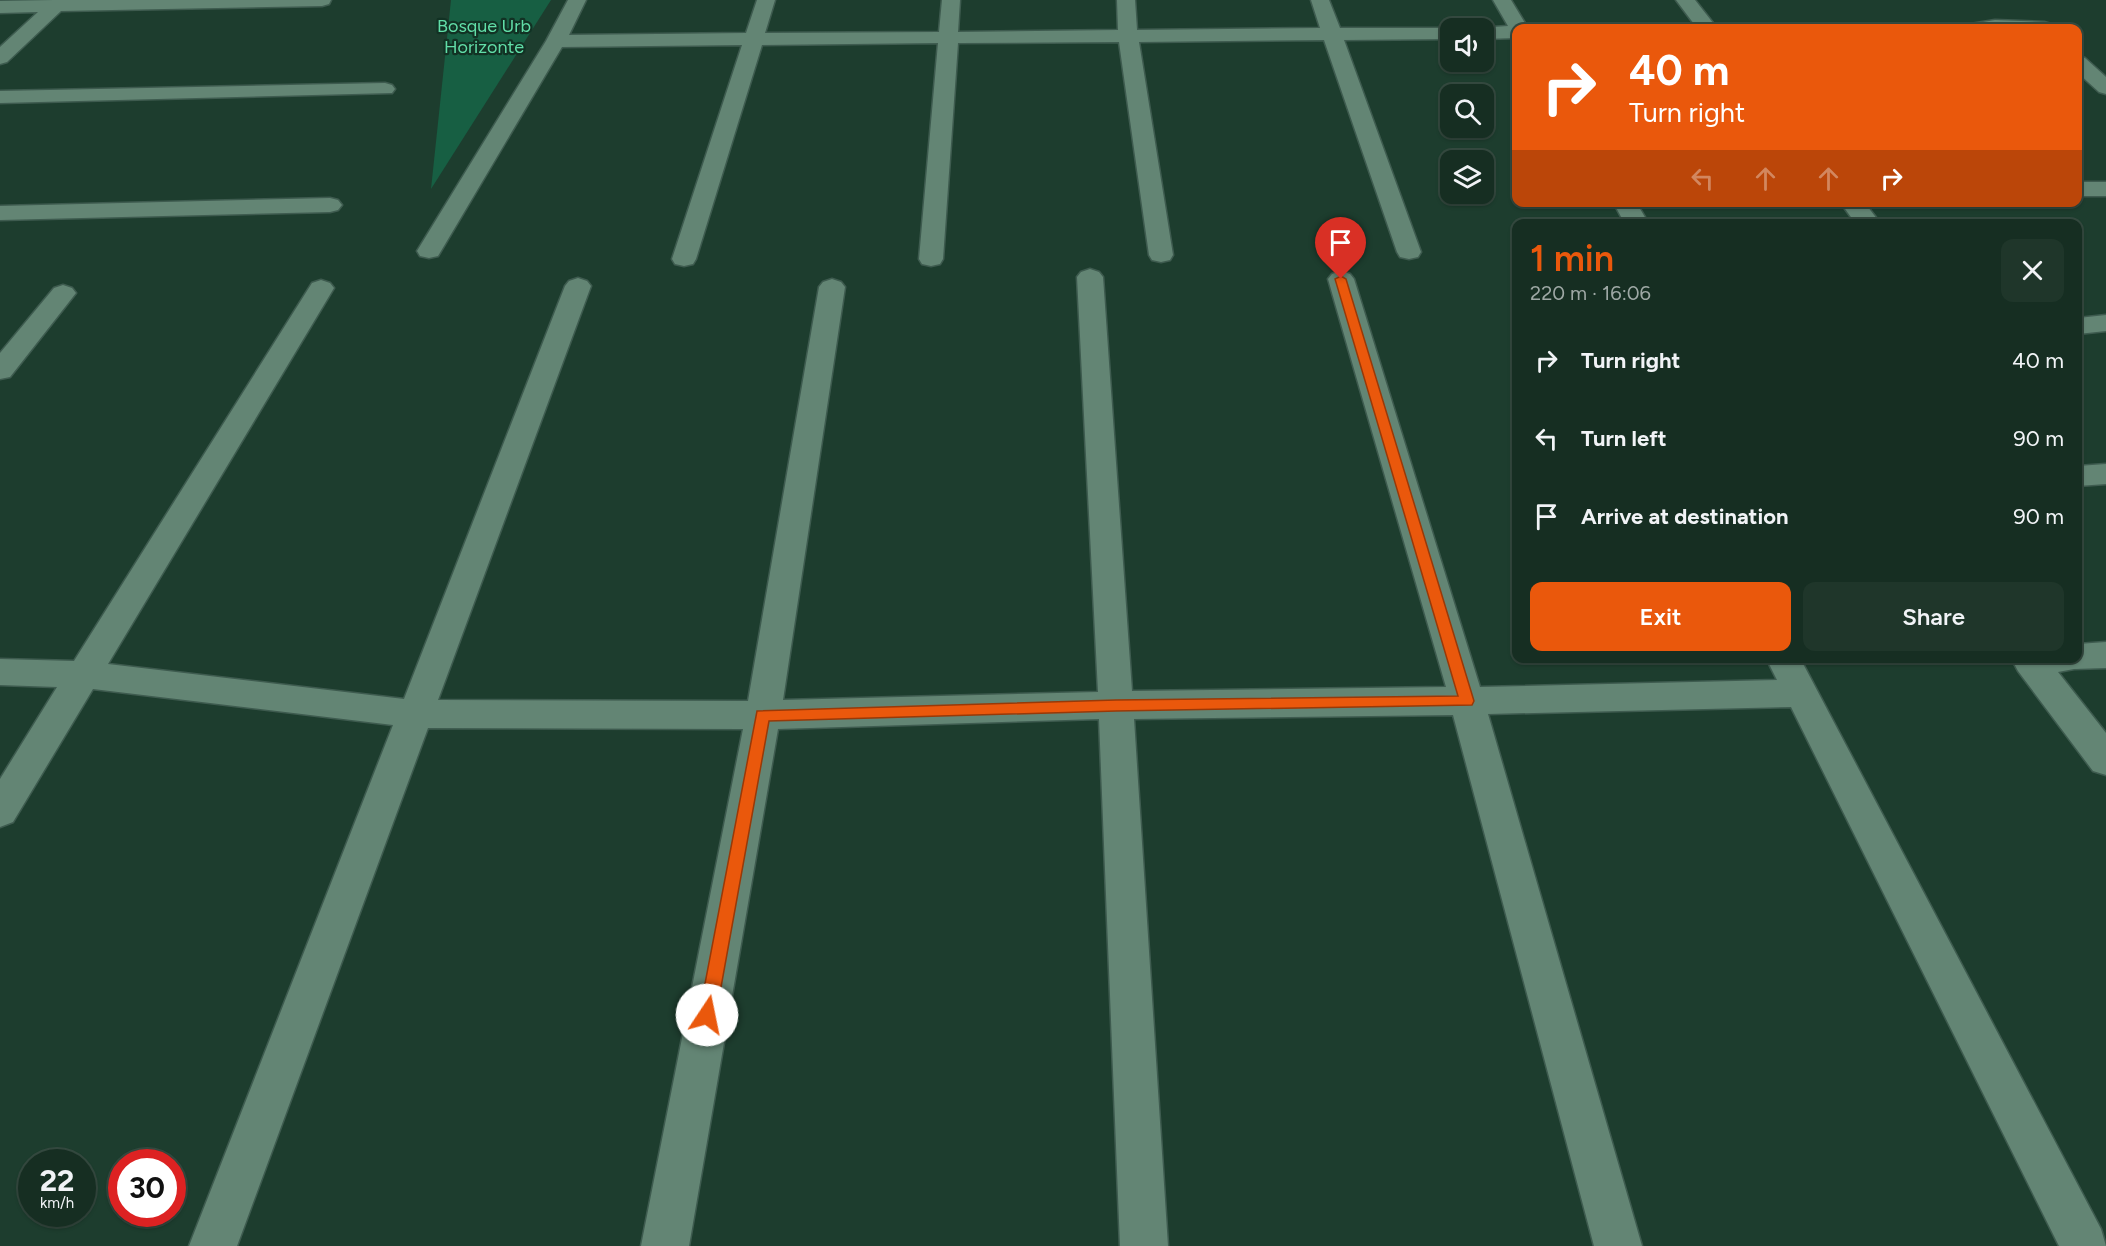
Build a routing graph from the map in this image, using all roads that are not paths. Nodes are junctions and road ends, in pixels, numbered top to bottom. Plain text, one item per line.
1 (322, 0) edge
2 (577, 0) edge
3 (766, 0) edge
4 (951, 0) edge
5 (1126, 0) edge
6 (1320, 0) edge
7 (1502, 0) edge
8 (1685, 0) edge
9 (57, 5) junction
10 (0, 7) edge
11 (2030, 9) dead end
12 (1517, 24) edge
13 (1704, 24) edge
14 (2041, 24) edge
15 (1512, 32) edge
16 (1331, 33) junction
17 (1440, 33) edge
18 (1494, 33) edge
19 (1128, 35) junction
20 (948, 36) junction
21 (754, 38) junction
22 (556, 41) junction
23 (0, 58) edge
24 (2082, 63) edge
25 (2106, 65) edge
26 (2082, 66) edge
27 (2106, 88) edge
28 (385, 89) dead end
29 (0, 97) edge
30 (2082, 189) edge
31 (2106, 189) edge
32 (330, 205) dead end
33 (1855, 207) edge
34 (0, 213) edge
35 (1865, 219) edge
36 (429, 251) dead end
37 (1409, 252) dead end
38 (1161, 255) dead end
39 (684, 259) dead end
40 (931, 259) dead end
41 (1090, 277) dead end
42 (1341, 279) dead end
43 (578, 286) dead end
44 (832, 287) dead end
45 (321, 288) dead end
46 (63, 292) dead end
47 (2106, 323) edge
48 (2082, 326) edge
49 (0, 371) edge
50 (2106, 474) edge
51 (2082, 476) edge
52 (2106, 655) edge
53 (2082, 657) edge
54 (1786, 663) edge
55 (2031, 663) edge
56 (0, 672) edge
57 (86, 675) junction
58 (1801, 693) junction
59 (1467, 701) junction
60 (1116, 705) junction
61 (414, 714) junction
62 (763, 715) junction
63 (2106, 760) edge
64 (0, 811) edge
65 (213, 1246) edge
66 (665, 1246) edge
67 (1144, 1246) edge
68 (1618, 1246) edge
69 (2084, 1246) edge

1 - 9 street
2 - 22 street
3 - 21 street
4 - 20 street
5 - 19 street
6 - 16 street
7 - 12 street
8 - 13 street
9 - 10 street
9 - 23 street
11 - 14 street
15 - 18 street
16 - 17 street
16 - 19 street
16 - 37 street
19 - 20 street
19 - 38 street
20 - 21 street
20 - 40 street
21 - 22 street
21 - 39 street
22 - 36 street
24 - 25 street
26 - 27 street
28 - 29 street
30 - 31 street
32 - 34 street
33 - 35 street
41 - 60 street
42 - 59 street
43 - 61 street
44 - 62 street
45 - 57 street
46 - 49 street
47 - 48 street
50 - 51 street
52 - 53 street
54 - 58 street
55 - 63 street
56 - 57 street
57 - 61 street
57 - 64 street
58 - 59 street
58 - 69 street
59 - 60 street
59 - 68 street
60 - 62 street
60 - 67 street
61 - 62 street
61 - 65 street
62 - 66 street

